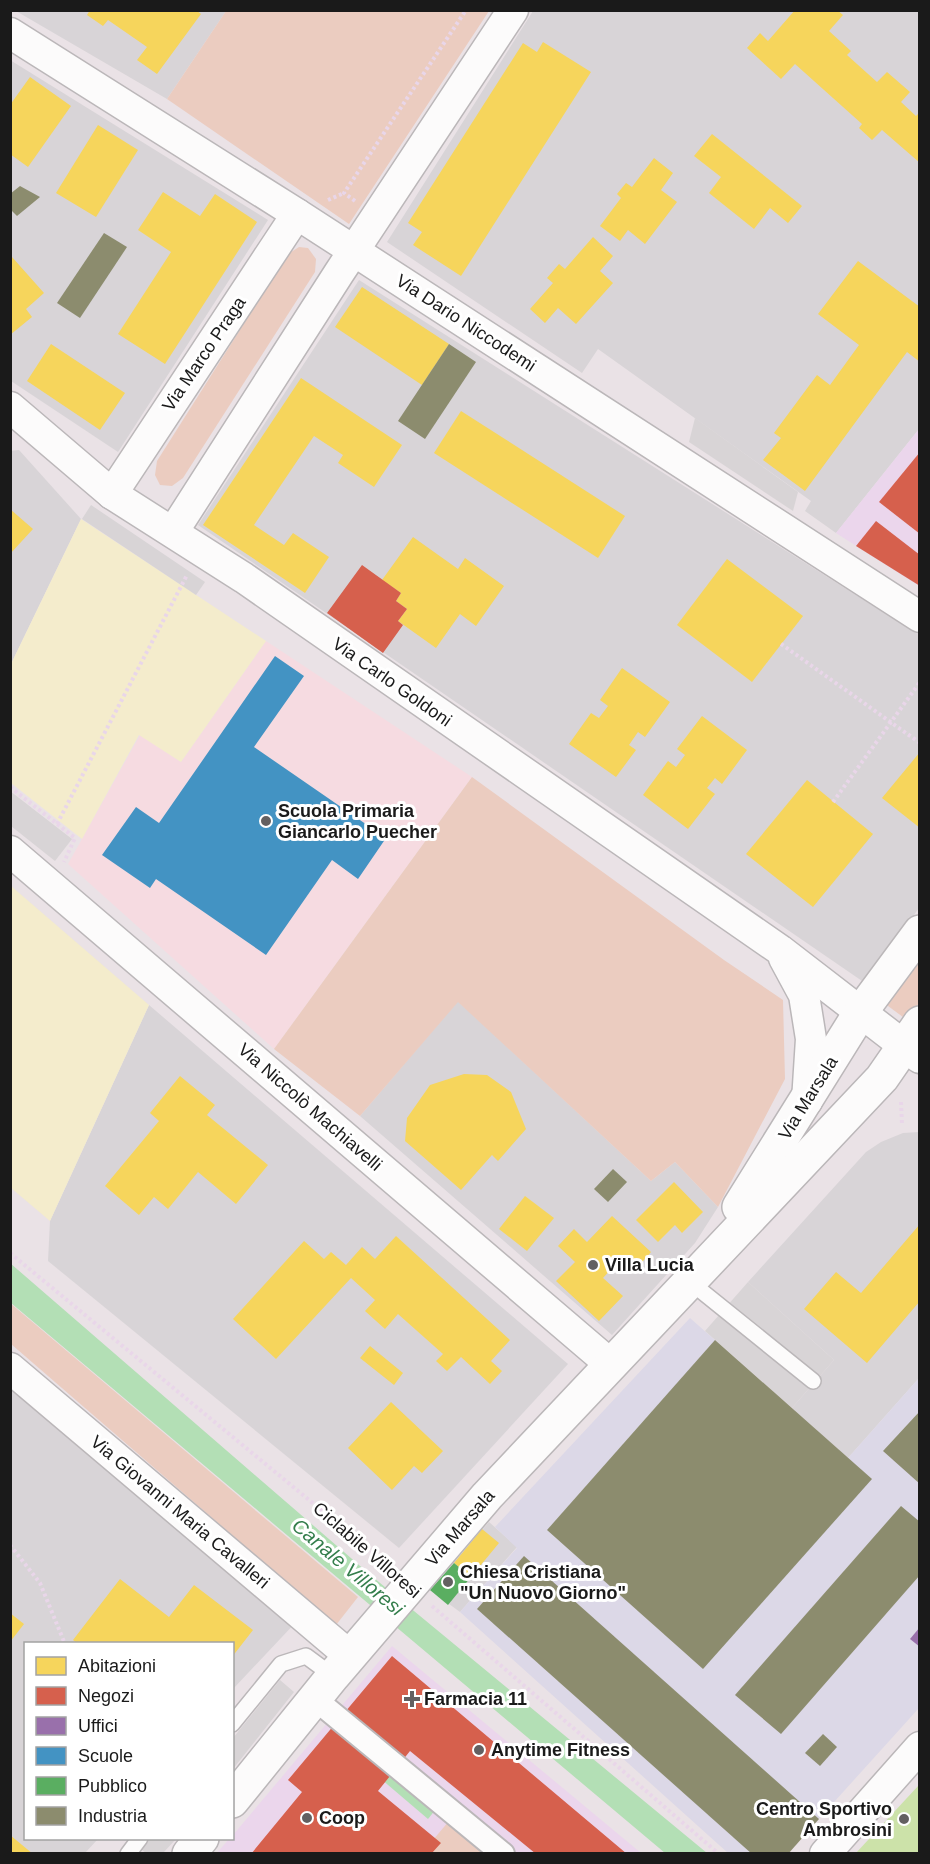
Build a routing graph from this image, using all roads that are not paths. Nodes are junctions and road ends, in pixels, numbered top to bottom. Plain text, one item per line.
1 (513, 10) edge
2 (10, 33) edge
3 (297, 214) junction
4 (353, 252) junction
5 (10, 407) edge
6 (112, 494) junction
7 (173, 532) junction
8 (920, 617) edge
9 (10, 851) edge
10 (920, 932) edge
11 (780, 950) junction
12 (860, 1013) junction
13 (914, 1042) edge
14 (807, 1101) junction
15 (695, 1274) junction
16 (609, 1363) junction
17 (10, 1368) edge
18 (813, 1381) dead end
19 (333, 1677) junction
20 (234, 1722) edge
21 (920, 1748) edge
22 (234, 1799) edge
23 (139, 1840) edge
24 (201, 1840) edge
25 (128, 1853) edge
26 (189, 1854) edge
27 (503, 1854) edge
28 (825, 1854) edge

1 - 4 street
2 - 3 street, Via Dario Niccodemi
3 - 4 street, Via Dario Niccodemi
3 - 6 street, Via Marco Praga
4 - 7 street
4 - 8 street, Via Dario Niccodemi
5 - 6 street, Via Carlo Goldoni
6 - 7 street, Via Carlo Goldoni
7 - 11 street, Via Carlo Goldoni
9 - 16 street, Via Niccolò Machiavelli
10 - 12 street, Via Marsala
11 - 12 street, Via Carlo Goldoni
11 - 14 street, Via Carlo Goldoni
12 - 13 street, Via Carlo Goldoni
12 - 14 street, Via Marsala
13 - 15 street, Via Marsala
14 - 15 street, Via Marsala
15 - 16 street, Via Marsala
15 - 18 lane
16 - 19 street, Via Marsala
17 - 19 street, Via Giovanni Maria Cavalleri
19 - 20 lane
19 - 22 street, Via Marsala
19 - 27 street
21 - 28 street
23 - 25 lane
24 - 26 street

